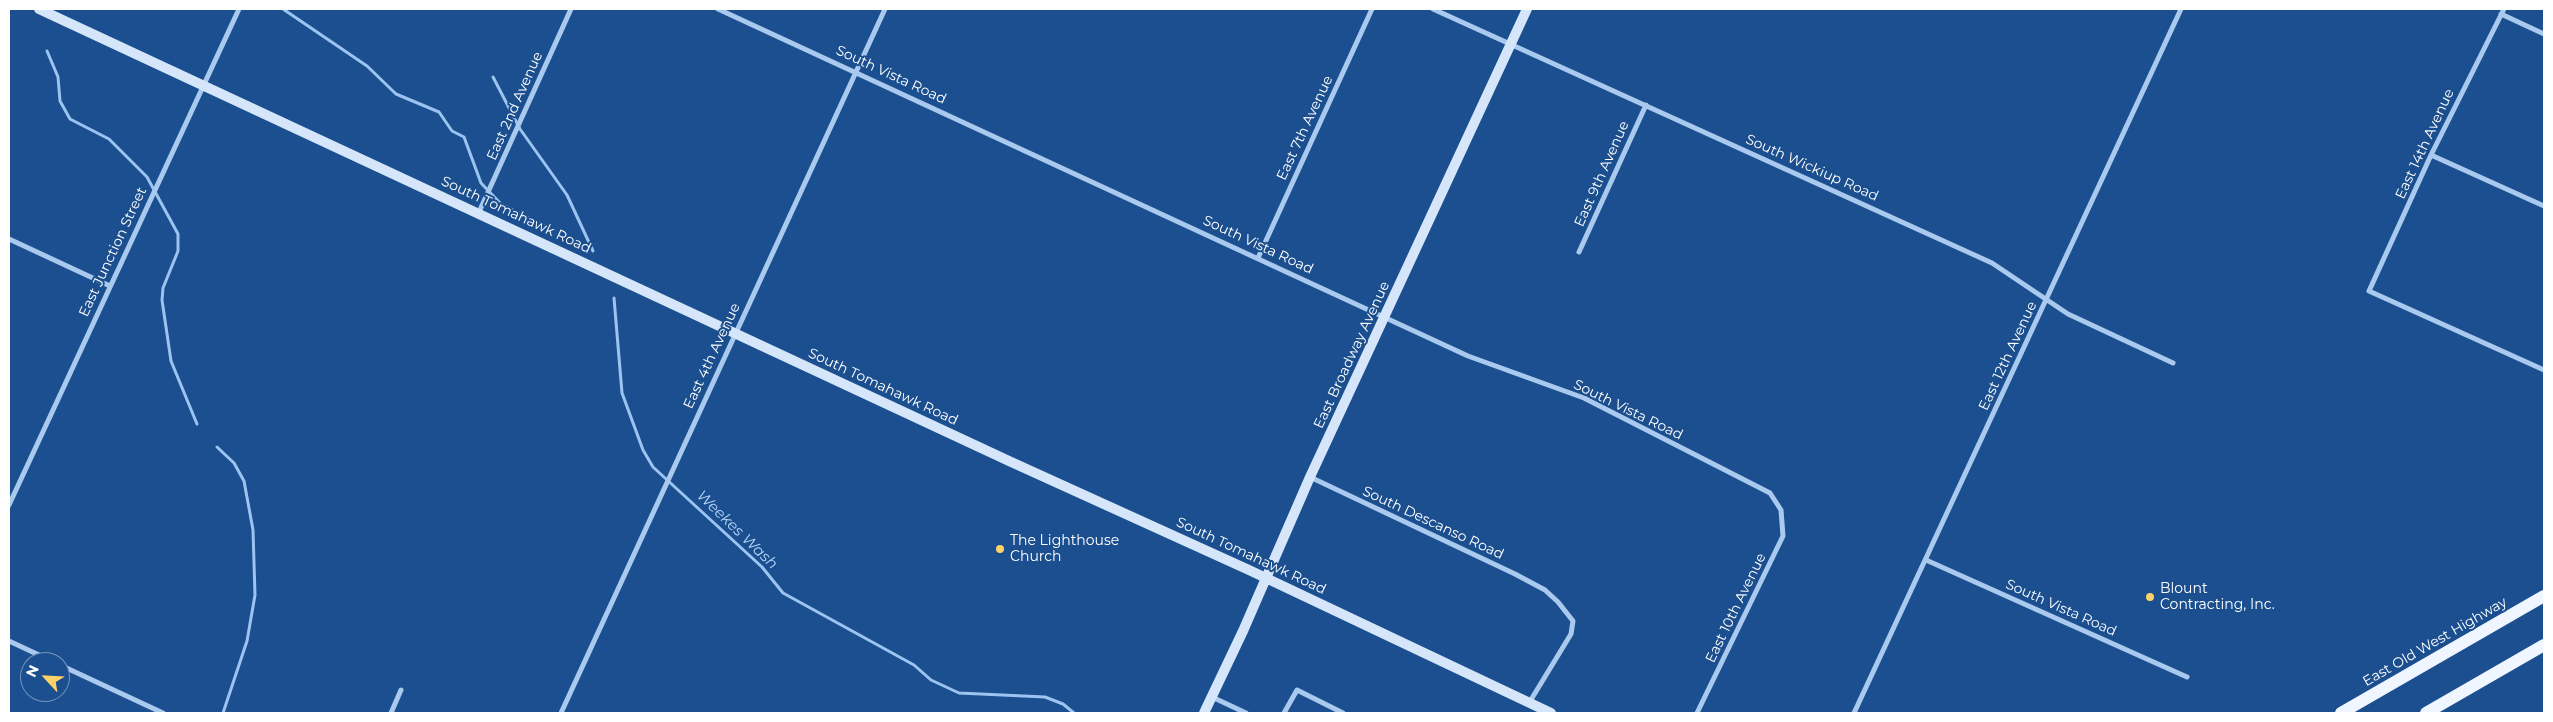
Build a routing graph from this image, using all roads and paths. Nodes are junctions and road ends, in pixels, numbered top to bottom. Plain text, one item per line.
1 (39, 9) edge
2 (239, 9) edge
3 (571, 9) edge
4 (718, 9) edge
5 (886, 9) edge
6 (1372, 9) edge
7 (1433, 9) edge
8 (1527, 9) edge
9 (2182, 9) edge
10 (2502, 11) edge
11 (2544, 34) edge
12 (1510, 45) junction
13 (856, 71) junction
14 (203, 85) junction
15 (1646, 105) junction
16 (2431, 155) junction
17 (2544, 206) edge
18 (480, 212) junction
19 (9, 239) edge
20 (1579, 252) dead end
21 (1258, 258) junction
22 (110, 286) junction
23 (2046, 300) junction
24 (1384, 317) junction
25 (735, 333) junction
26 (2173, 363) dead end
27 (2544, 370) edge
28 (1310, 477) junction
29 (9, 505) edge
30 (1781, 510) joint
31 (1926, 560) junction
32 (1266, 578) junction
33 (2544, 596) edge
34 (9, 641) edge
35 (2544, 645) edge
36 (33, 652) edge
37 (70, 670) edge
38 (2186, 677) dead end
39 (402, 690) dead end
40 (1212, 697) junction
41 (1529, 703) junction
42 (163, 713) edge
43 (390, 713) edge
44 (561, 713) edge
45 (1204, 713) edge
46 (1246, 713) edge
47 (1284, 713) edge
48 (1343, 713) edge
49 (1551, 713) edge
50 (1697, 713) edge
51 (1854, 713) edge
52 (2341, 713) edge
53 (2426, 713) edge

1 - 14 main road, South Tomahawk Road
2 - 14 street, East Junction Street
3 - 18 street, East 2nd Avenue
4 - 13 street, South Vista Road
5 - 13 street, East 4th Avenue
6 - 21 street, East 7th Avenue
7 - 12 street, South Wickiup Road
8 - 12 main road, East Broadway Avenue
9 - 23 street, East 12th Avenue
10 - 11 street
10 - 16 street, East 14th Avenue
12 - 15 street, South Wickiup Road
12 - 24 main road, East Broadway Avenue
13 - 21 street, South Vista Road
13 - 25 street, East 4th Avenue
14 - 18 main road, South Tomahawk Road
14 - 22 street, East Junction Street
15 - 20 street, East 9th Avenue
15 - 23 street, South Wickiup Road
16 - 17 street
16 - 27 street, East 14th Avenue
18 - 25 main road, South Tomahawk Road
19 - 22 street
21 - 24 street, South Vista Road
22 - 29 street, East Junction Street
23 - 26 street, South Wickiup Road
23 - 31 street, East 12th Avenue
24 - 28 main road, East Broadway Avenue
24 - 30 street, South Vista Road
25 - 32 main road, South Tomahawk Road
25 - 44 street, East 4th Avenue
28 - 32 main road, East Broadway Avenue
28 - 41 street, South Descanso Road
30 - 50 street, East 10th Avenue
31 - 38 street, South Vista Road
31 - 51 street, East 12th Avenue
32 - 40 main road, East Broadway Avenue
32 - 41 main road, South Tomahawk Road
33 - 52 main road, East Old West Highway
34 - 36 street
35 - 53 main road
37 - 42 street
39 - 43 street
40 - 45 main road, East Broadway Avenue
40 - 46 street
41 - 49 main road, South Tomahawk Road
47 - 48 street

